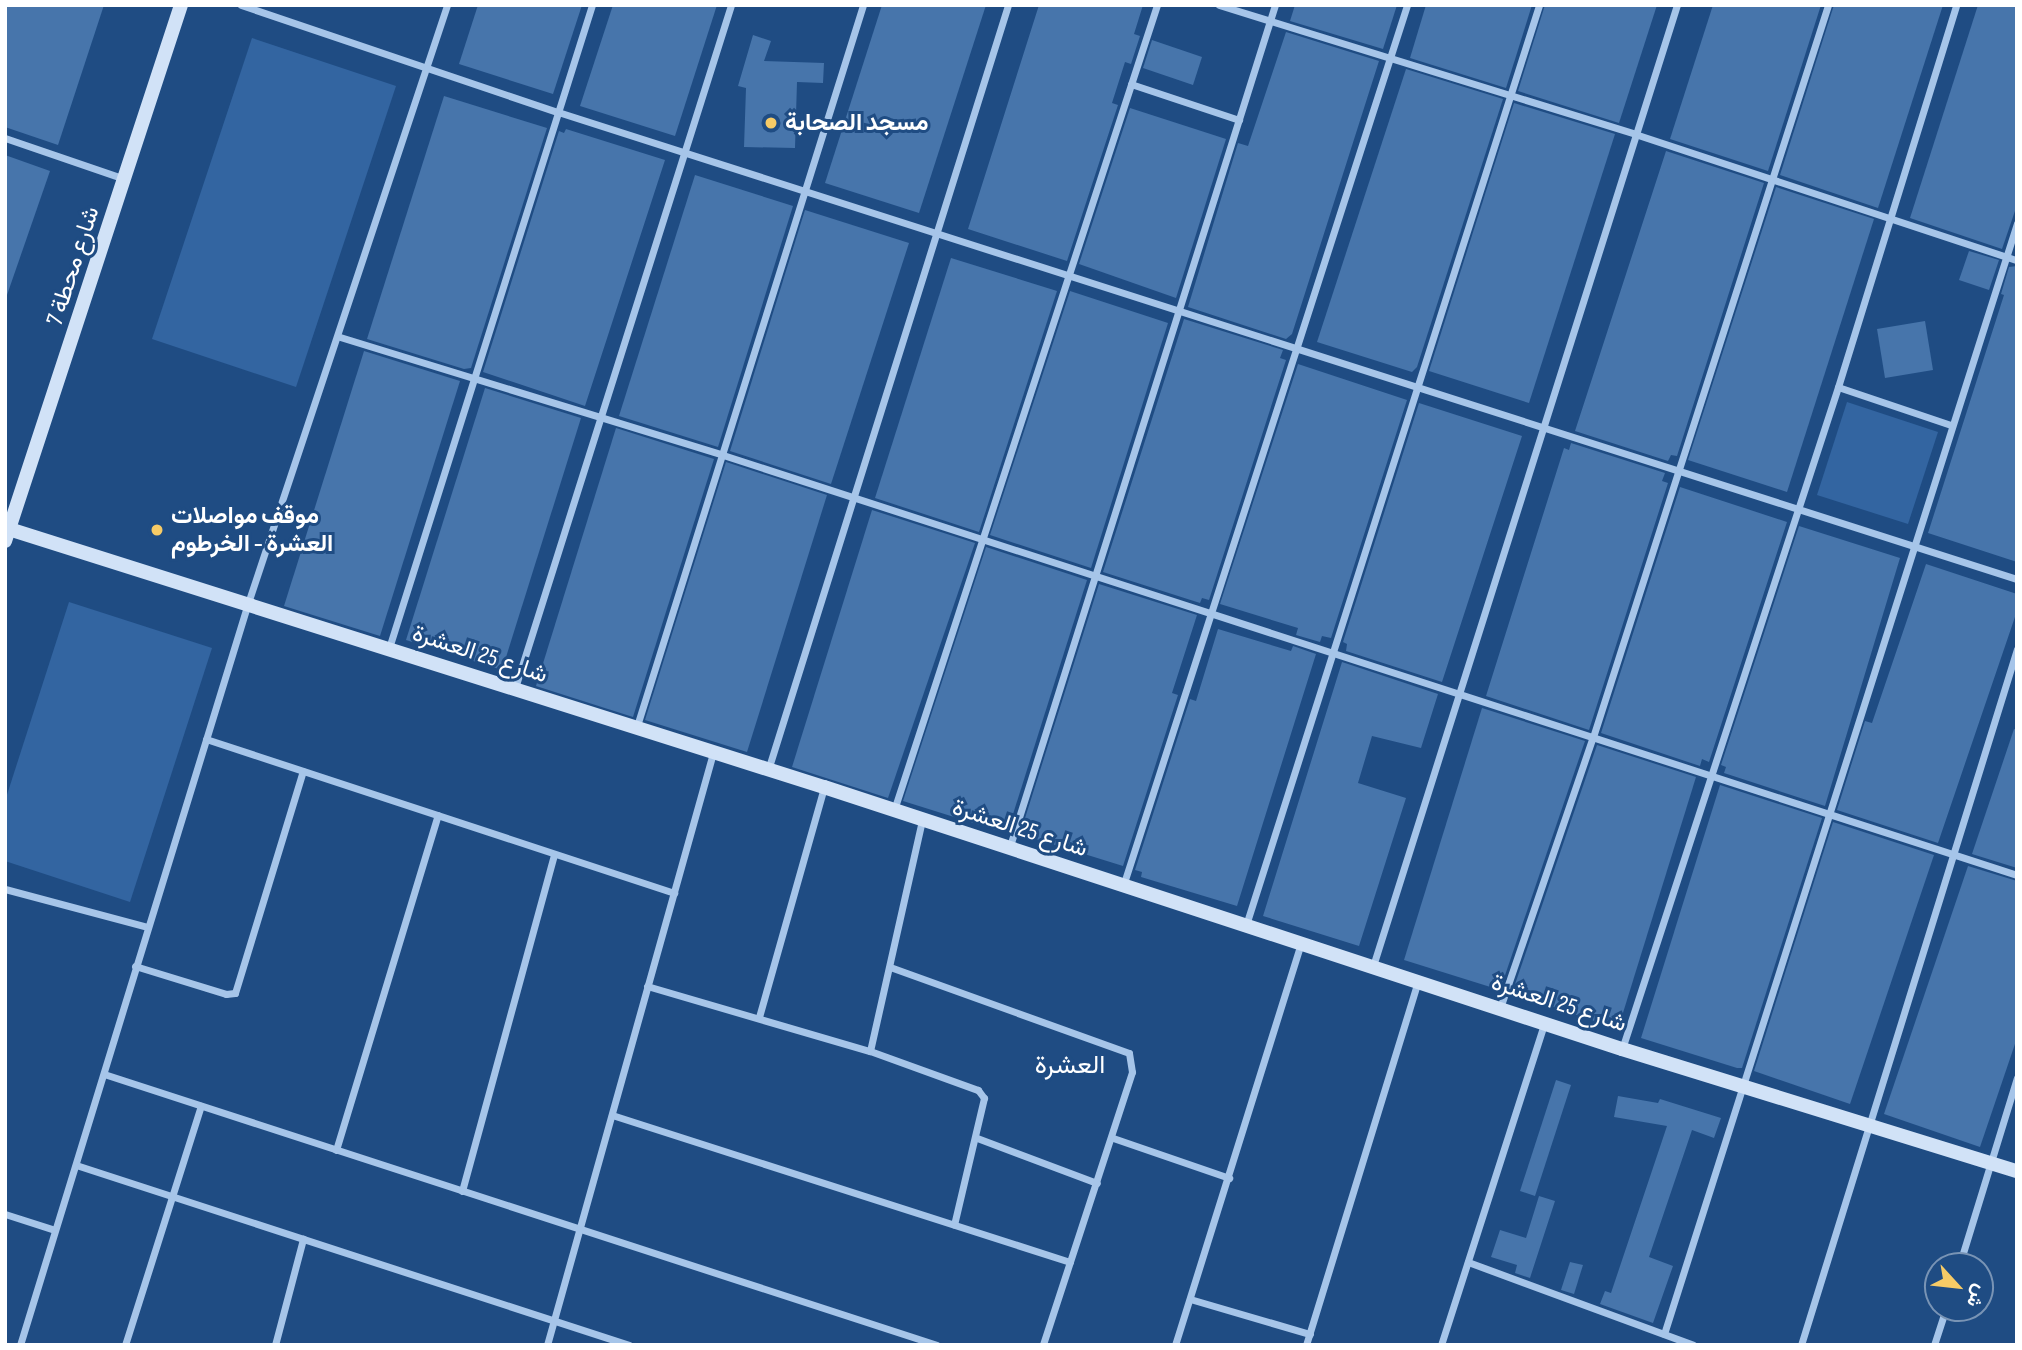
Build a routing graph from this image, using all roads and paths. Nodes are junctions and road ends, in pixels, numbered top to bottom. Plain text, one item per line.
1 (181, 5) edge
2 (241, 5) edge
3 (447, 5) edge
4 (592, 5) edge
5 (731, 5) edge
6 (863, 5) edge
7 (1008, 5) edge
8 (1157, 5) edge
9 (1219, 5) edge
10 (1275, 5) edge
11 (1408, 5) edge
12 (1539, 5) edge
13 (1677, 5) edge
14 (1828, 5) edge
15 (1956, 5) edge
16 (1269, 22) junction
17 (1389, 60) junction
18 (429, 65) junction
19 (1131, 84) junction
20 (1509, 98) junction
21 (558, 112) junction
22 (1239, 120) junction
23 (1634, 134) junction
24 (5, 138) edge
25 (683, 152) junction
26 (126, 179) junction
27 (1770, 181) junction
28 (806, 190) junction
29 (1889, 219) junction
30 (2017, 223) edge
31 (935, 232) junction
32 (2005, 259) junction
33 (2017, 260) edge
34 (1067, 274) junction
35 (1181, 312) junction
36 (340, 337) junction
37 (1298, 349) junction
38 (472, 377) junction
39 (1838, 387) junction
40 (1418, 388) junction
41 (597, 416) junction
42 (1951, 425) junction
43 (1545, 429) junction
44 (723, 455) junction
45 (1678, 470) junction
46 (853, 498) junction
47 (12, 499) edge
48 (1797, 509) junction
49 (7, 535) edge
50 (980, 539) junction
51 (1913, 547) junction
52 (1094, 574) junction
53 (2017, 579) edge
54 (248, 603) junction
55 (1213, 612) junction
56 (389, 648) junction
57 (2017, 649) edge
58 (1332, 652) junction
59 (515, 688) junction
60 (1458, 693) junction
61 (636, 729) junction
62 (1593, 737) junction
63 (206, 739) junction
64 (713, 753) junction
65 (768, 770) junction
66 (303, 771) junction
67 (1709, 773) junction
68 (824, 787) junction
69 (894, 811) junction
70 (1830, 814) junction
71 (438, 815) junction
72 (922, 820) junction
73 (1009, 849) junction
74 (554, 854) junction
75 (1951, 854) junction
76 (2017, 875) edge
77 (1124, 886) junction
78 (5, 889) edge
79 (674, 893) junction
80 (1246, 926) junction
81 (148, 927) junction
82 (1301, 944) junction
83 (135, 966) junction
84 (1373, 966) junction
85 (890, 967) junction
86 (1418, 980) junction
87 (647, 986) junction
88 (1500, 1008) junction
89 (759, 1017) junction
90 (1545, 1023) junction
91 (1622, 1049) junction
92 (870, 1051) junction
93 (104, 1074) junction
94 (2017, 1077) edge
95 (1742, 1084) junction
96 (201, 1106) junction
97 (612, 1115) junction
98 (1868, 1125) junction
99 (977, 1138) junction
100 (1113, 1138) junction
101 (336, 1150) junction
102 (1990, 1163) junction
103 (76, 1165) junction
104 (2017, 1171) edge
105 (1229, 1178) junction
106 (1097, 1183) junction
107 (462, 1191) junction
108 (173, 1195) junction
109 (5, 1214) edge
110 (954, 1225) junction
111 (55, 1230) junction
112 (577, 1230) junction
113 (303, 1239) junction
114 (1963, 1252) edge
115 (1070, 1262) junction
116 (1468, 1262) junction
117 (1190, 1300) junction
118 (553, 1319) junction
119 (1942, 1322) edge
120 (1310, 1334) junction
121 (1664, 1334) junction
122 (20, 1345) edge
123 (125, 1345) edge
124 (275, 1345) edge
125 (547, 1345) edge
126 (629, 1345) edge
127 (937, 1345) edge
128 (1043, 1345) edge
129 (1175, 1345) edge
130 (1306, 1345) edge
131 (1441, 1345) edge
132 (1693, 1345) edge
133 (1801, 1345) edge
134 (1934, 1345) edge

1 - 26 street, شارع محطة 7
2 - 18 street
3 - 18 street
4 - 21 street
5 - 25 street
6 - 28 street
7 - 31 street
8 - 19 street
9 - 16 street
10 - 16 street
11 - 17 street
12 - 20 street
13 - 23 street
14 - 27 street
15 - 29 street
16 - 17 street
16 - 22 street
17 - 20 street
17 - 37 street
18 - 21 street
18 - 36 street
19 - 22 street
19 - 34 street
20 - 23 street
20 - 40 street
21 - 25 street
21 - 38 street
22 - 35 street
23 - 27 street
23 - 43 street
24 - 26 street
25 - 28 street
25 - 41 street
26 - 47 street, شارع محطة 7
27 - 29 street
27 - 45 street
28 - 31 street
28 - 44 street
29 - 32 street
29 - 39 street
30 - 32 street
31 - 34 street
31 - 46 street
32 - 33 street
32 - 42 street
34 - 35 street
34 - 50 street
35 - 37 street
35 - 52 street
36 - 38 street
36 - 54 street
37 - 40 street
37 - 55 street
38 - 41 street
38 - 56 street
39 - 42 street
39 - 48 street
40 - 43 street
40 - 58 street
41 - 44 street
41 - 59 street
42 - 51 street
43 - 45 street
43 - 60 street
44 - 46 street
44 - 61 street
45 - 48 street
45 - 62 street
46 - 50 street
46 - 65 street
47 - 49 street, شارع محطة 7
48 - 51 street
48 - 67 street
49 - 54 street, شارع 25 العشرة
50 - 52 street
50 - 69 street
51 - 53 street
51 - 70 street
52 - 55 street
52 - 73 street
54 - 56 street, شارع 25 العشرة
54 - 63 street
55 - 58 street
55 - 77 street
56 - 59 street, شارع 25 العشرة
57 - 75 street
58 - 60 street
58 - 80 street
59 - 61 street, شارع 25 العشرة
60 - 62 street
60 - 84 street
61 - 64 street, شارع 25 العشرة
62 - 67 street
62 - 88 street
63 - 66 street
63 - 81 street
64 - 65 street, شارع 25 العشرة
64 - 79 street
65 - 68 street, شارع 25 العشرة
66 - 71 street
66 - 83 street
67 - 70 street
67 - 91 street
68 - 69 street, شارع 25 العشرة
68 - 89 street
69 - 72 street, شارع 25 العشرة
70 - 75 street
70 - 95 street
71 - 74 street
71 - 101 street
72 - 73 street, شارع 25 العشرة
72 - 85 street
73 - 77 street, شارع 25 العشرة
74 - 79 street
74 - 107 street
75 - 76 street
75 - 98 street
77 - 80 street, شارع 25 العشرة
78 - 81 street
79 - 87 street
80 - 82 street, شارع 25 العشرة
81 - 83 street
82 - 84 street, شارع 25 العشرة
82 - 105 street
83 - 93 street
84 - 86 street, شارع 25 العشرة
85 - 92 street
85 - 100 street
86 - 88 street, شارع 25 العشرة
86 - 120 street
87 - 89 street
87 - 97 street
88 - 90 street, شارع 25 العشرة
89 - 92 street
90 - 91 street, شارع 25 العشرة
90 - 116 street
91 - 95 street, شارع 25 العشرة
92 - 99 street
93 - 96 street
93 - 103 street
94 - 102 street
95 - 98 street, شارع 25 العشرة
95 - 121 street
96 - 101 street
96 - 108 street
97 - 110 street
97 - 112 street
98 - 102 street, شارع 25 العشرة
98 - 133 street
99 - 106 street
99 - 110 street
100 - 105 street
100 - 106 street
101 - 107 street
102 - 104 street, شارع 25 العشرة
102 - 114 street
103 - 108 street
103 - 111 street
105 - 117 street
106 - 115 street
107 - 112 street
108 - 113 street
108 - 123 street
109 - 111 street
110 - 115 street
111 - 122 street
112 - 118 street
112 - 127 street
113 - 118 street
113 - 124 street
115 - 128 street
116 - 121 street
116 - 131 street
117 - 120 street
117 - 129 street
118 - 125 street
118 - 126 street
119 - 134 street
120 - 130 street
121 - 132 street

